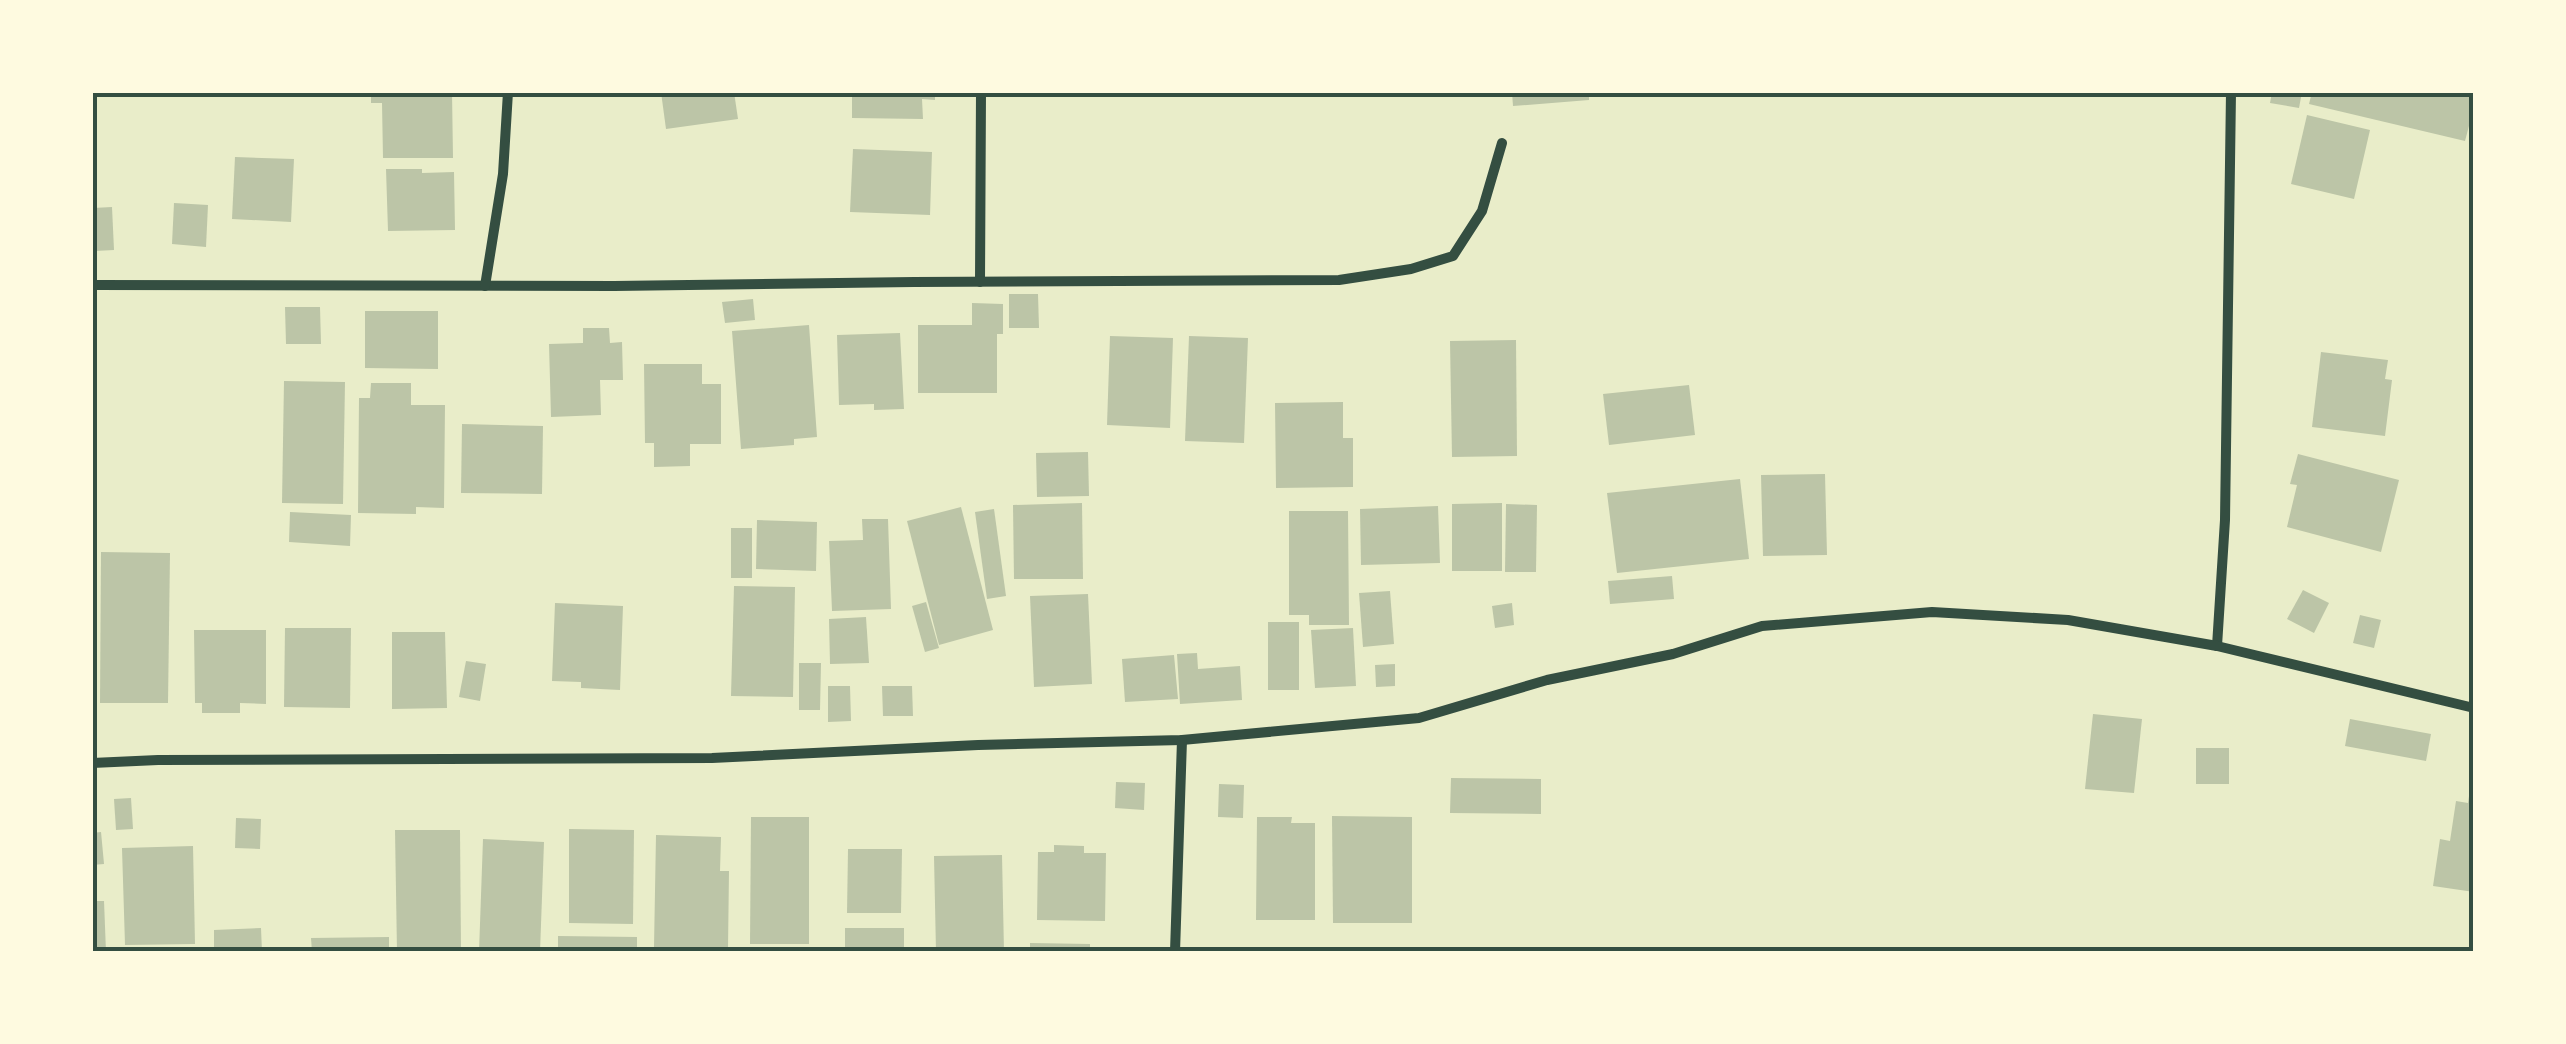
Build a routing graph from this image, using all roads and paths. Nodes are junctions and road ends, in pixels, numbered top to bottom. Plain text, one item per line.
1 (508, 92) edge
2 (981, 92) edge
3 (2231, 92) edge
4 (1502, 142) dead end
5 (980, 282) junction
6 (92, 286) edge
7 (485, 286) junction
8 (2218, 646) junction
9 (2474, 708) edge
10 (1182, 740) junction
11 (92, 762) edge
12 (1175, 952) edge

1 - 7 street
2 - 5 street
3 - 8 street
4 - 5 street
5 - 7 street
6 - 7 street
8 - 9 street
8 - 10 street
10 - 11 street
10 - 12 street

